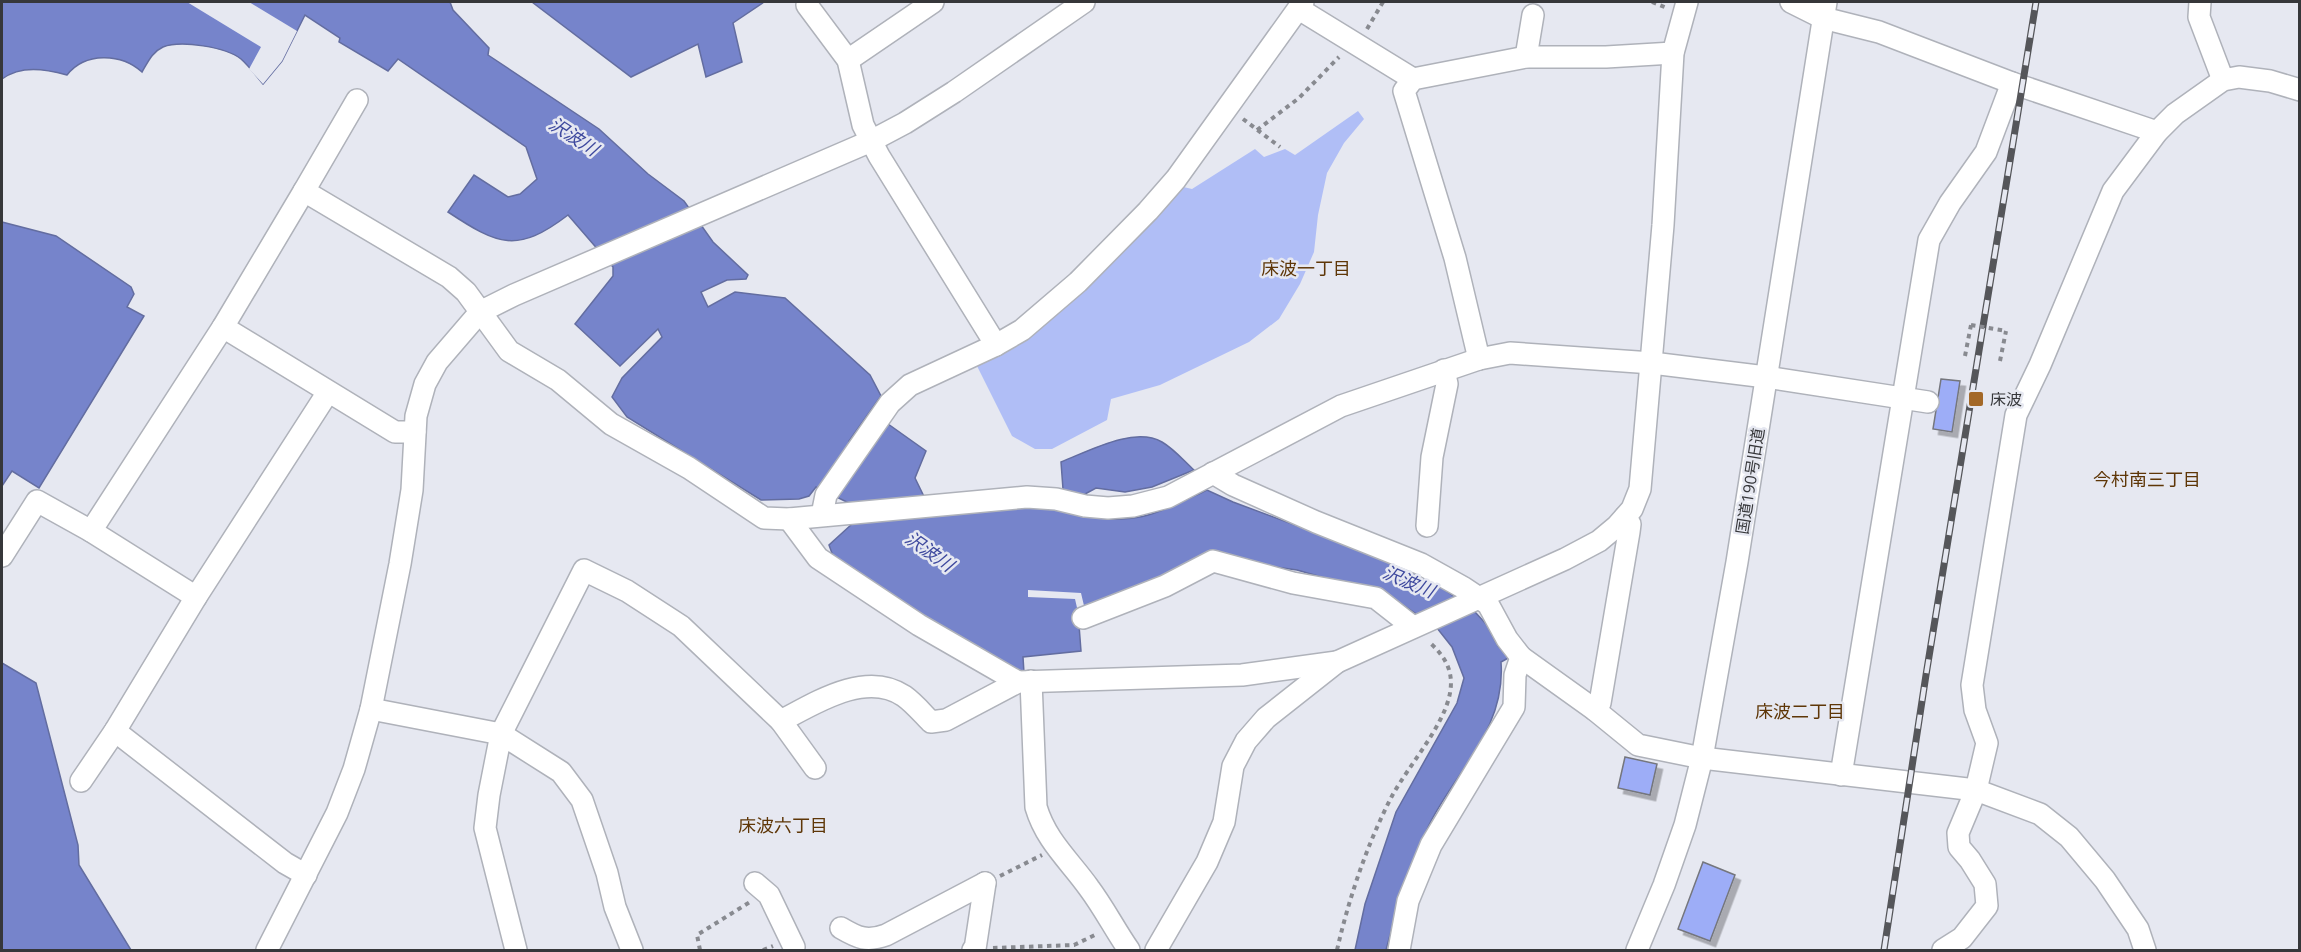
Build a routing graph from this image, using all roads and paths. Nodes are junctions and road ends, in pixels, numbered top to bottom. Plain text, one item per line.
1 (933, 2) edge
2 (1084, 2) edge
3 (1383, 2) edge
4 (1687, 2) edge
5 (1791, 2) edge
6 (2200, 2) edge
7 (807, 5) dead end
8 (1301, 5) edge
9 (1824, 10) edge
10 (1533, 15) dead end
11 (1359, 44) junction
12 (1673, 53) junction
13 (1526, 57) junction
14 (848, 60) junction
15 (1413, 79) junction
16 (2223, 80) junction
17 (2012, 83) junction
18 (2300, 90) edge
19 (357, 100) dead end
20 (1228, 108) junction
21 (1257, 130) junction
22 (2157, 132) junction
23 (871, 141) junction
24 (1280, 147) dead end
25 (304, 190) junction
26 (480, 312) junction
27 (224, 327) junction
28 (996, 345) junction
29 (1965, 356) dead end
30 (1479, 359) junction
31 (2000, 361) dead end
32 (1652, 363) junction
33 (1444, 370) junction
34 (1766, 377) junction
35 (328, 392) junction
36 (1904, 398) junction
37 (1928, 402) dead end
38 (415, 432) junction
39 (1213, 473) junction
40 (824, 505) junction
41 (1625, 517) junction
42 (789, 519) junction
43 (1427, 526) dead end
44 (91, 531) junction
45 (2, 556) edge
46 (196, 597) junction
47 (1476, 599) junction
48 (1083, 618) dead end
49 (1416, 626) junction
50 (1337, 662) junction
51 (1518, 665) junction
52 (1025, 682) junction
53 (370, 709) junction
54 (1595, 710) junction
55 (781, 721) junction
56 (115, 730) junction
57 (501, 734) junction
58 (1702, 758) junction
59 (816, 768) dead end
60 (1841, 775) junction
61 (81, 781) dead end
62 (1976, 790) junction
63 (1056, 848) junction
64 (306, 875) junction
65 (985, 884) junction
66 (760, 888) joint
67 (1113, 927) junction
68 (841, 928) dead end
69 (794, 947) dead end
70 (974, 950) edge
71 (267, 951) edge
72 (516, 951) edge
73 (632, 951) edge
74 (700, 951) edge
75 (1129, 951) edge
76 (1156, 951) edge
77 (1337, 951) edge
78 (1399, 951) edge
79 (1637, 951) edge
80 (1943, 951) edge
81 (2145, 951) edge

1 - 14 street
2 - 23 street
3 - 11 path
4 - 12 street
5 - 9 street
6 - 16 street
7 - 14 street
8 - 11 street
8 - 20 street
9 - 17 street
9 - 34 street, 国道190号旧道
10 - 13 street
11 - 15 street
11 - 21 path
12 - 13 street
12 - 32 street
13 - 15 street
14 - 23 street
15 - 30 street
16 - 18 street
16 - 22 street
17 - 22 street
17 - 36 street
19 - 25 street
20 - 21 path
20 - 28 street
21 - 24 path
22 - 62 street
23 - 26 street
23 - 28 street
25 - 26 street
25 - 27 street
26 - 38 street
26 - 42 street
27 - 35 street
27 - 44 street
28 - 40 street
29 - 31 path, bridge
30 - 32 street
30 - 33 street
32 - 34 street
32 - 41 street
33 - 39 street
33 - 43 street
34 - 36 street
34 - 58 street, 国道190号旧道
35 - 38 street
35 - 46 street
36 - 37 street
36 - 60 street
38 - 53 street
39 - 40 street
39 - 47 street
40 - 42 street
41 - 47 street
41 - 54 street
42 - 52 street
44 - 45 street
44 - 46 street
46 - 56 street
47 - 49 street
47 - 51 street
48 - 49 street
49 - 50 street
49 - 77 path
50 - 52 street
50 - 76 street
51 - 54 street
51 - 78 street
52 - 55 street
52 - 63 street
53 - 57 street
53 - 64 street
54 - 58 street
55 - 57 street
55 - 59 street
56 - 61 street
56 - 64 street
57 - 72 street
57 - 73 street
58 - 60 street
58 - 79 street, 国道190号旧道
60 - 62 street
62 - 80 street
62 - 81 street
63 - 65 path
63 - 67 street
64 - 71 street
65 - 68 street
65 - 70 street
66 - 69 street
66 - 74 path
67 - 70 path
67 - 75 street

